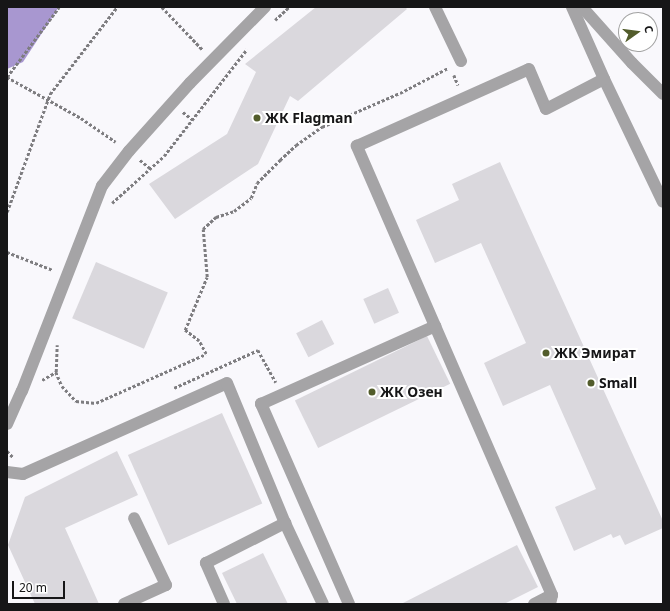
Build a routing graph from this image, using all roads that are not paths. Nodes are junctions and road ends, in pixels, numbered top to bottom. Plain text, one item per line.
1 (264, 7) edge
2 (435, 7) edge
3 (572, 7) edge
4 (582, 7) edge
5 (456, 64) road end
6 (604, 79) junction
7 (663, 94) edge
8 (663, 202) edge
9 (435, 326) junction
10 (7, 424) edge
11 (7, 472) edge
12 (134, 518) dead end
13 (285, 522) junction
14 (551, 599) edge
15 (124, 604) edge
16 (224, 604) edge
17 (323, 604) edge
18 (349, 604) edge
19 (534, 604) edge

1 - 10 street
2 - 5 street
3 - 6 street
4 - 7 street
6 - 8 street
6 - 9 street
9 - 14 street
9 - 18 street
11 - 13 street
12 - 15 street
13 - 16 street
13 - 17 street
14 - 19 street

